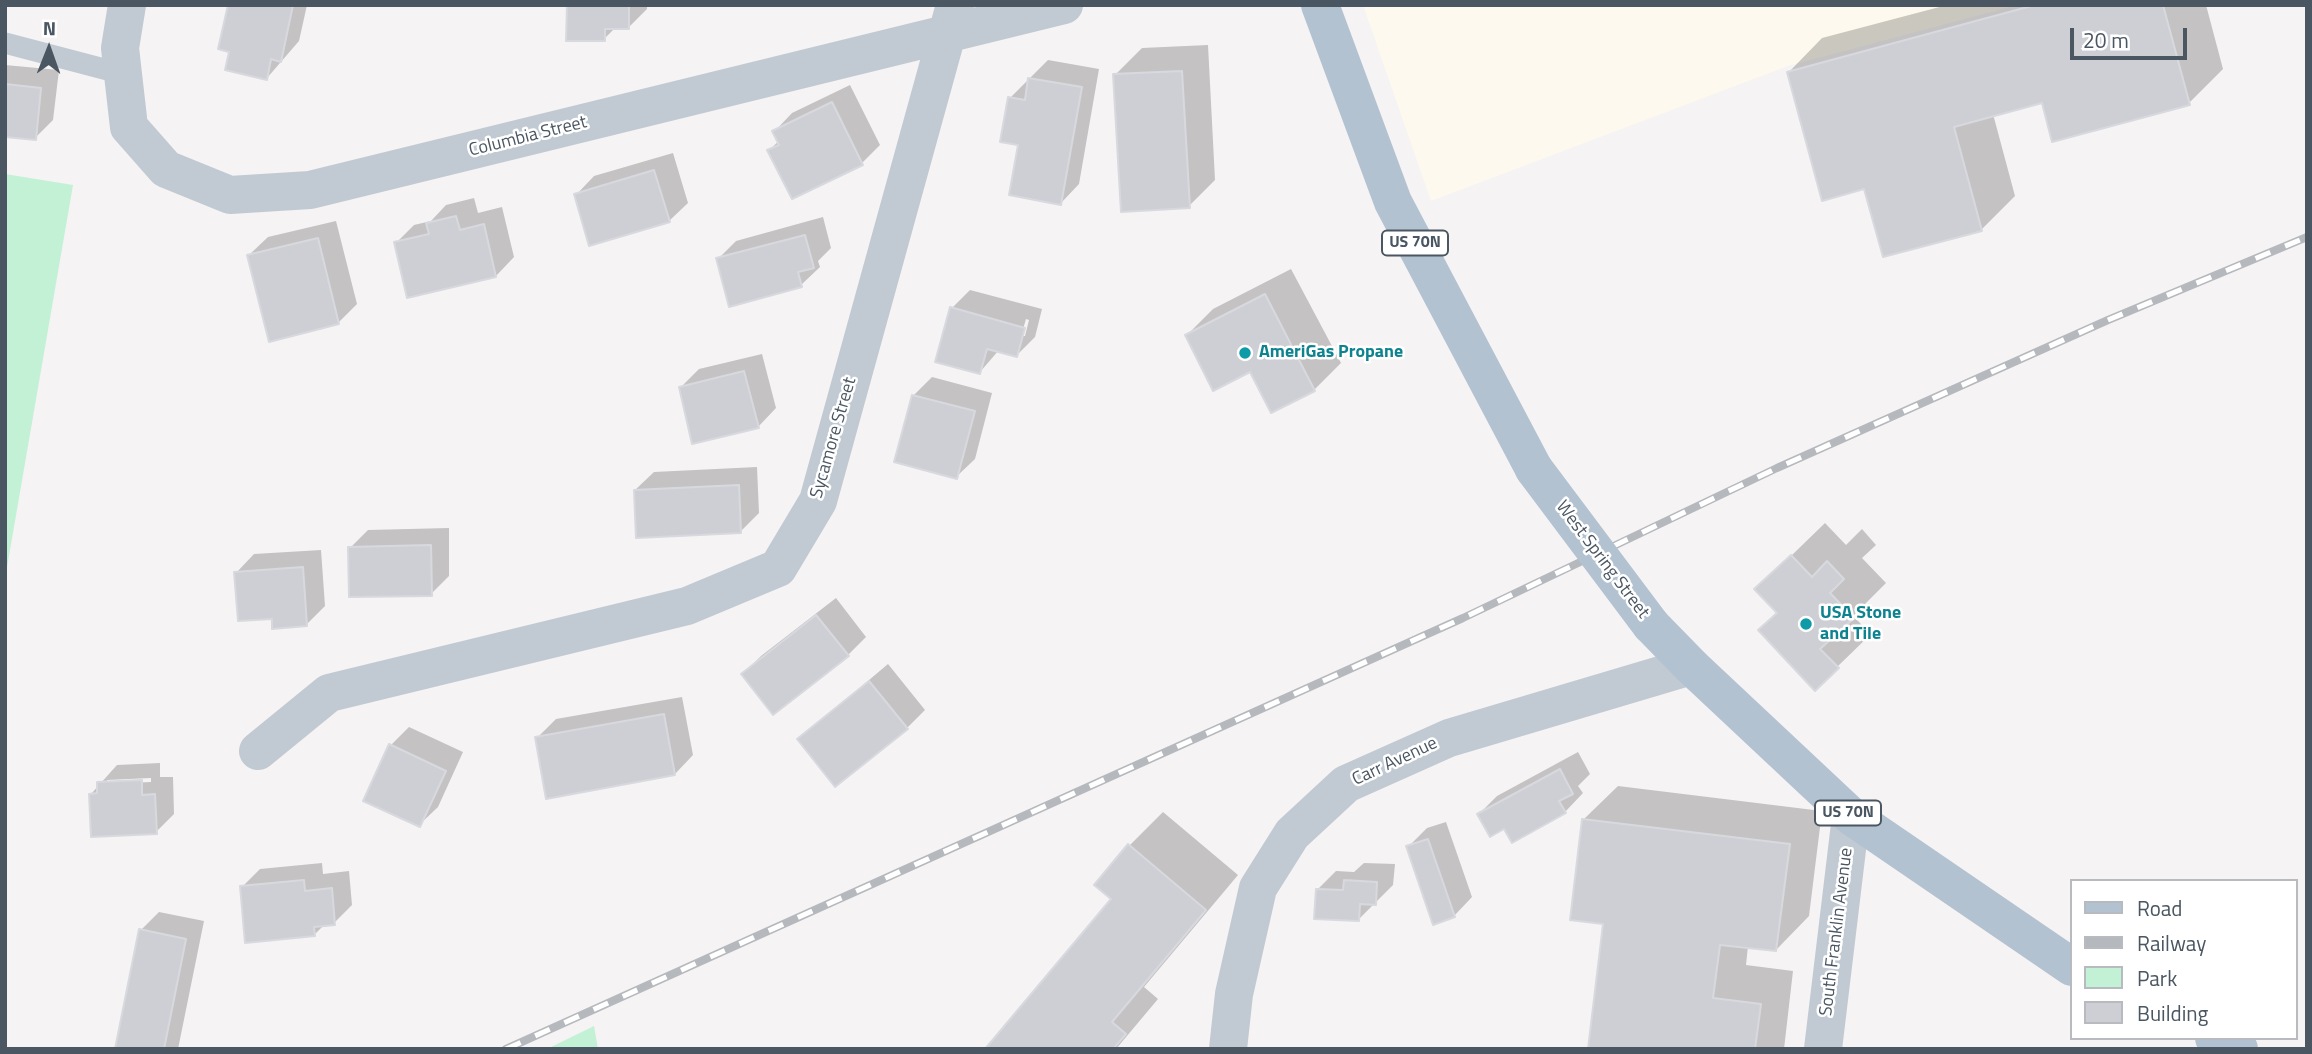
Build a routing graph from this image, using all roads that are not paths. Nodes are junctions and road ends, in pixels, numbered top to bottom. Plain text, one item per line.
1 (127, 5) edge
2 (1064, 5) edge
3 (1320, 5) edge
4 (951, 20) edge
5 (5, 43) edge
6 (123, 74) junction
7 (1691, 666) junction
8 (258, 751) dead end
9 (1851, 816) junction
10 (2070, 966) edge
11 (2219, 1040) edge
12 (1228, 1049) edge
13 (1823, 1049) edge
14 (2239, 1049) edge

1 - 6 street, Columbia Street
2 - 4 street, Columbia Street
3 - 7 main road, West Spring Street / US 70N, bridge
4 - 6 street, Columbia Street
4 - 8 street, Sycamore Street
5 - 6 lane
7 - 9 main road, West Spring Street / US 70N
7 - 12 street, Carr Avenue
9 - 10 main road, West Spring Street / US 70N
9 - 13 street, South Franklin Avenue
11 - 14 main road

